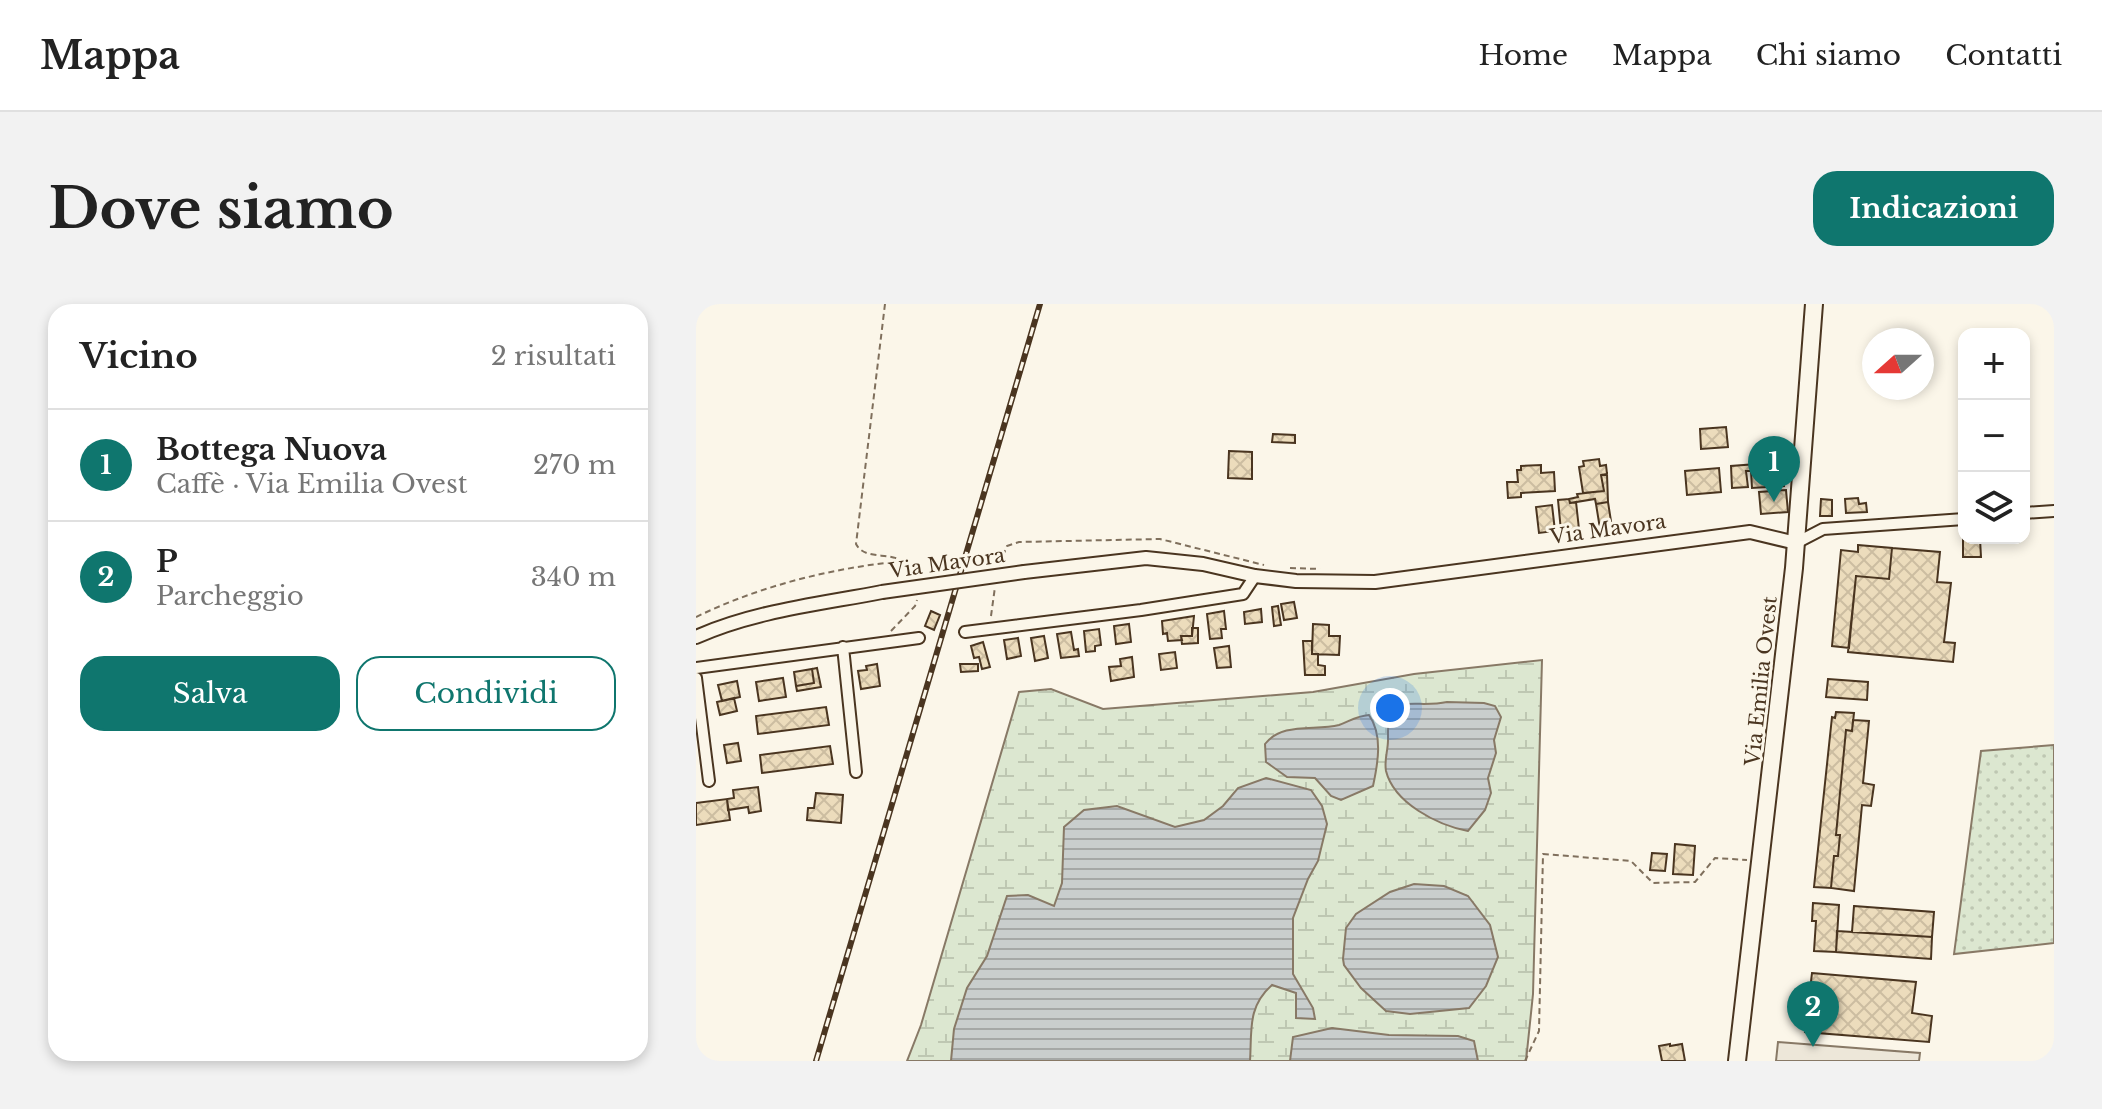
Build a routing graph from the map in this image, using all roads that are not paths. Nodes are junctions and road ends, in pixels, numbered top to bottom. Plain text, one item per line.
1 (1814, 304) edge
2 (2054, 511) edge
3 (2030, 513) edge
4 (1958, 519) edge
5 (1796, 543) junction
6 (1255, 576) junction
7 (965, 632) dead end
8 (696, 637) edge
9 (919, 638) dead end
10 (843, 647) junction
11 (696, 668) edge
12 (696, 678) edge
13 (856, 772) dead end
14 (709, 781) dead end
15 (1737, 1061) edge

1 - 5 main road, Via Emilia Ovest
2 - 3 street
4 - 5 street
5 - 6 street, Via Mavora
5 - 15 main road, Via Emilia Ovest
6 - 7 street
6 - 8 street, Via Mavora, bridge
9 - 10 street
10 - 11 street
10 - 13 street
12 - 14 street

